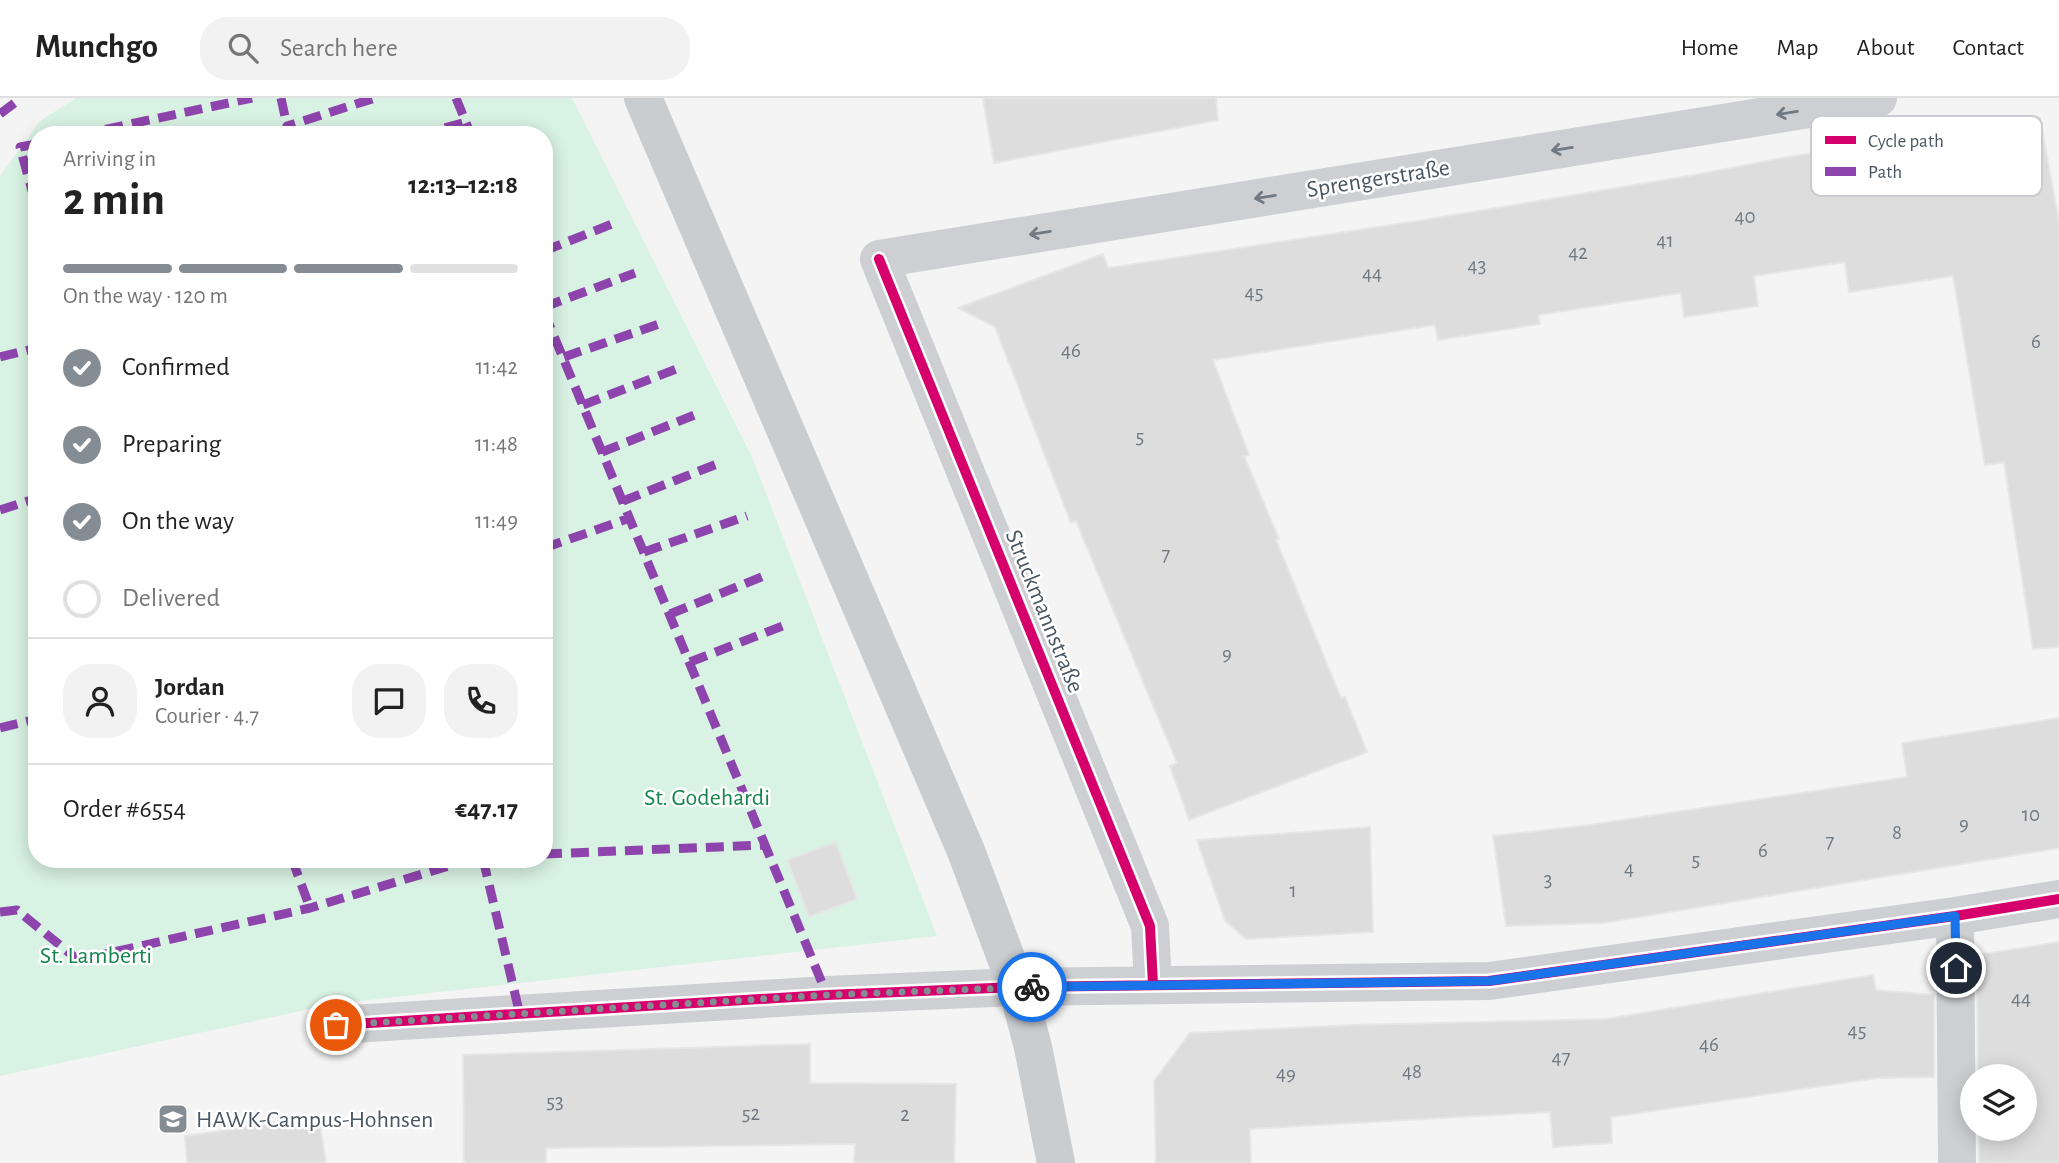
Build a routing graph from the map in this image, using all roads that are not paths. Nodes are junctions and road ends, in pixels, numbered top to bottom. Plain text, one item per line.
1 (1878, 98) edge
2 (645, 101) edge
3 (878, 259) joint
4 (2059, 899) edge
5 (1955, 916) junction
6 (1153, 985) junction
7 (1017, 987) junction
8 (336, 1025) dead end
9 (1056, 1163) edge
10 (1956, 1163) edge

1 -> 3 street, Sprengerstraße
2 - 7 main road
3 - 6 street, Struckmannstraße
4 - 5 street
5 - 6 street
5 - 10 street
6 - 7 street
7 - 8 street
7 - 9 main road

